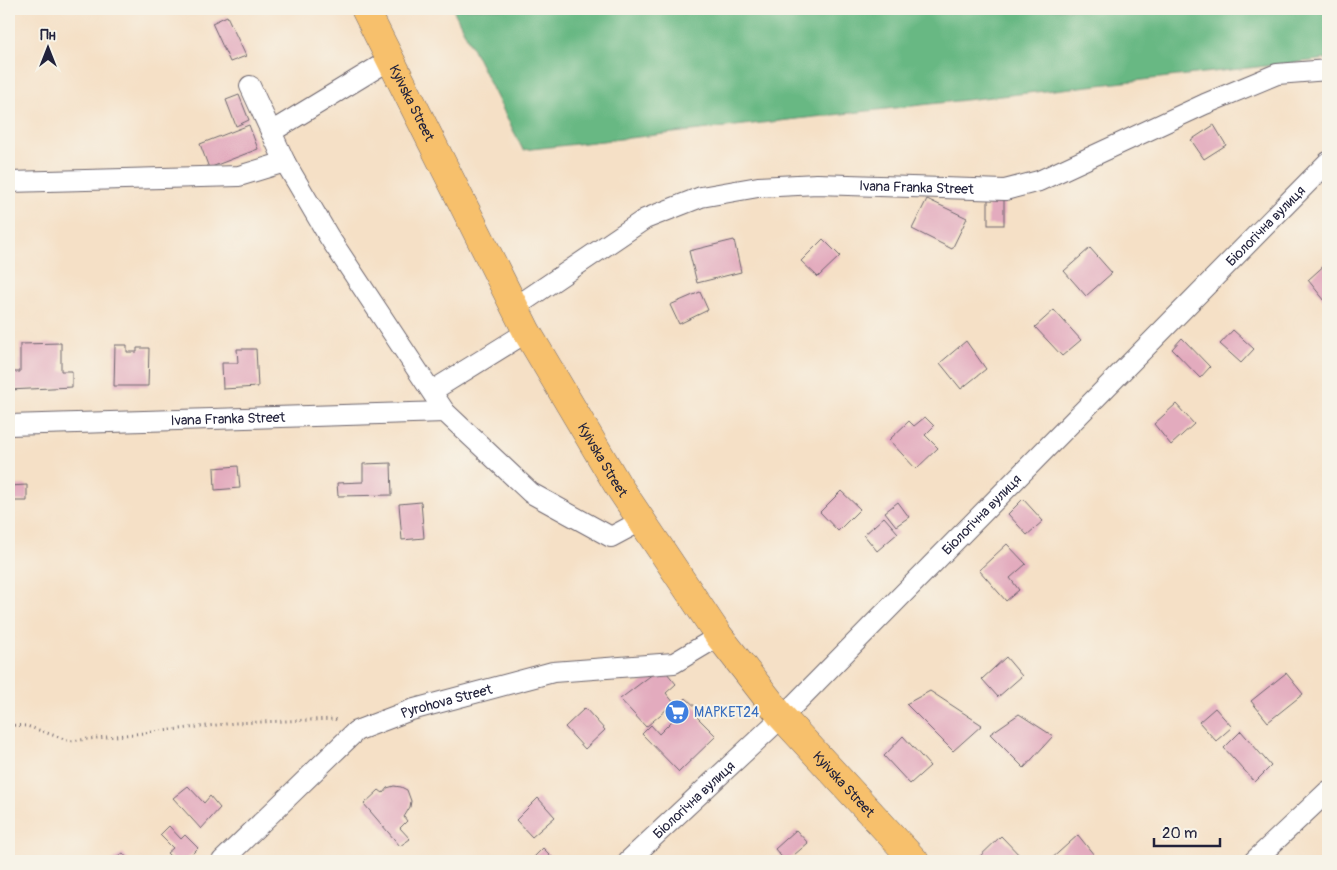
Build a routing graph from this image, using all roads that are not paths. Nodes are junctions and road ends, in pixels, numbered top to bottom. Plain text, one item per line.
1 (365, 9) edge
2 (391, 59) junction
3 (1328, 70) edge
4 (250, 86) dead end
5 (271, 132) junction
6 (285, 162) junction
7 (1328, 162) edge
8 (9, 182) edge
9 (514, 308) junction
10 (527, 332) junction
11 (432, 391) junction
12 (445, 412) junction
13 (9, 424) edge
14 (642, 521) junction
15 (719, 636) junction
16 (782, 717) junction
17 (1328, 791) edge
18 (222, 861) edge
19 (628, 861) edge
20 (915, 861) edge
21 (1254, 861) edge

1 - 2 highway, Kyivska Street
2 - 5 street
2 - 9 highway, Kyivska Street
3 - 9 street, Ivana Franka Street
4 - 5 street
5 - 6 street
6 - 8 street
6 - 11 street
7 - 16 street, Біологічна вулиця
9 - 10 highway, Kyivska Street
10 - 11 street
10 - 14 highway, Kyivska Street
11 - 12 street
12 - 13 street, Ivana Franka Street
12 - 14 street
14 - 15 highway, Kyivska Street
15 - 16 highway, Kyivska Street
15 - 18 street, Pyrohova Street
16 - 19 street, Біологічна вулиця
16 - 20 highway, Kyivska Street
17 - 21 street

